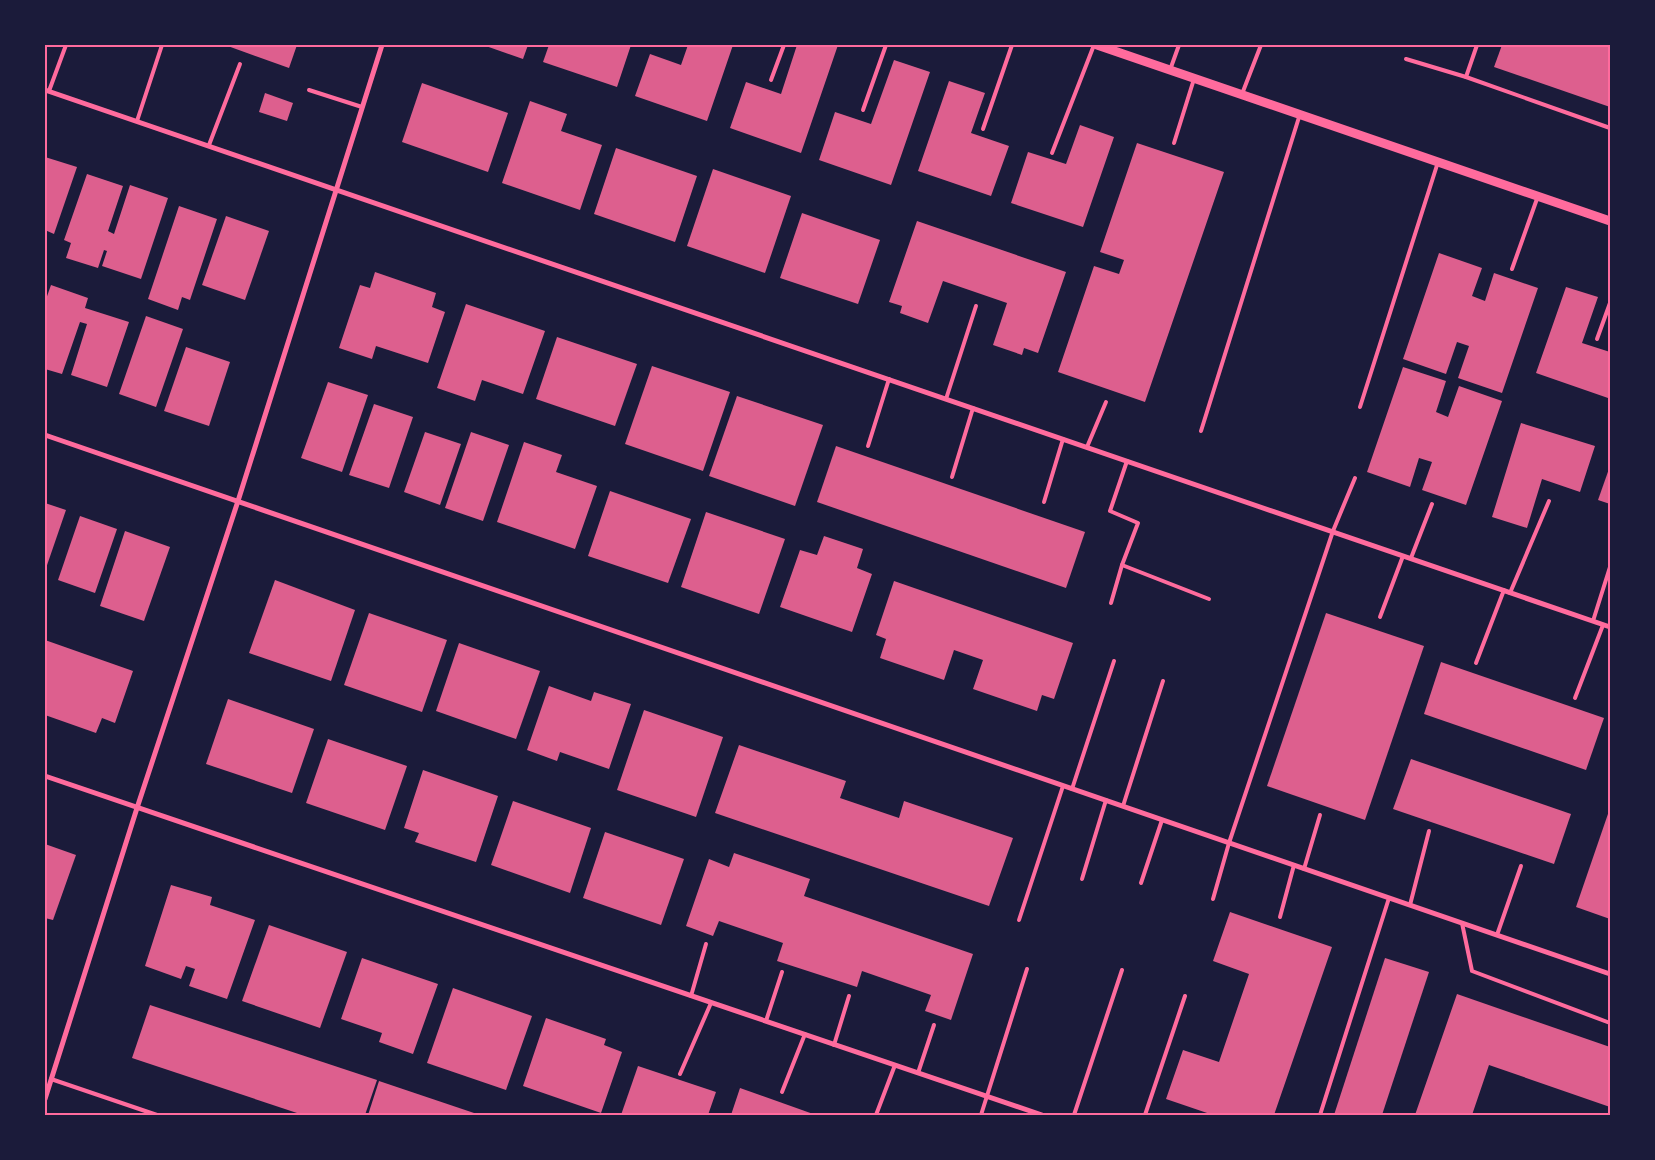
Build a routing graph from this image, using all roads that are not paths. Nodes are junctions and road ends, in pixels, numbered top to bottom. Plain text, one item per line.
1 (66, 45) edge
2 (162, 45) edge
3 (382, 45) edge
4 (784, 45) edge
5 (886, 45) edge
6 (1012, 45) edge
7 (1095, 45) edge
8 (1179, 45) edge
9 (1261, 45) edge
10 (1477, 45) edge
11 (1124, 49) edge
12 (1406, 59) dead end
13 (240, 64) dead end
14 (1170, 70) junction
15 (1466, 77) junction
16 (1194, 79) junction
17 (770, 80) dead end
18 (47, 90) edge
19 (309, 90) dead end
20 (1242, 94) junction
21 (362, 107) junction
22 (863, 110) dead end
23 (1300, 114) junction
24 (137, 121) junction
25 (1610, 128) edge
26 (983, 129) dead end
27 (1174, 143) dead end
28 (208, 145) junction
29 (1052, 153) dead end
30 (1438, 162) junction
31 (336, 189) junction
32 (1538, 196) junction
33 (1610, 221) edge
34 (1512, 269) dead end
35 (1610, 303) edge
36 (976, 306) dead end
37 (1598, 340) dead end
38 (889, 379) junction
39 (946, 399) junction
40 (1106, 402) dead end
41 (1360, 407) dead end
42 (973, 408) junction
43 (1201, 430) dead end
44 (45, 435) edge
45 (1063, 439) junction
46 (868, 446) dead end
47 (1087, 447) junction
48 (1127, 461) junction
49 (952, 477) dead end
50 (1355, 478) dead end
51 (238, 501) junction
52 (1549, 501) dead end
53 (1044, 502) dead end
54 (1432, 504) dead end
55 (1333, 531) junction
56 (1404, 556) junction
57 (1411, 558) junction
58 (1122, 565) junction
59 (1610, 567) edge
60 (1504, 590) junction
61 (1510, 593) junction
62 (1209, 599) dead end
63 (1111, 603) dead end
64 (1380, 617) dead end
65 (1593, 621) junction
66 (1603, 624) junction
67 (1610, 627) edge
68 (1114, 661) dead end
69 (1476, 663) dead end
70 (1163, 681) dead end
71 (1575, 698) dead end
72 (45, 776) edge
73 (1063, 786) junction
74 (1072, 789) junction
75 (1106, 800) junction
76 (1123, 806) junction
77 (137, 808) junction
78 (1320, 815) dead end
79 (1162, 820) junction
80 (1429, 831) dead end
81 (1229, 843) junction
82 (1294, 865) junction
83 (1521, 866) dead end
84 (1304, 869) junction
85 (1082, 879) dead end
86 (1142, 883) dead end
87 (1389, 898) junction
88 (1213, 899) dead end
89 (1410, 905) junction
90 (1280, 917) dead end
91 (1019, 920) dead end
92 (1462, 923) junction
93 (1497, 935) junction
94 (706, 944) dead end
95 (1027, 969) dead end
96 (1122, 970) dead end
97 (782, 972) dead end
98 (1610, 974) edge
99 (691, 996) junction
100 (849, 996) dead end
101 (1185, 996) dead end
102 (711, 1003) junction
103 (766, 1021) junction
104 (1610, 1022) edge
105 (934, 1025) dead end
106 (804, 1034) junction
107 (834, 1044) junction
108 (894, 1065) junction
109 (918, 1073) junction
110 (680, 1074) dead end
111 (51, 1079) junction
112 (782, 1092) dead end
113 (988, 1097) junction
114 (45, 1099) edge
115 (157, 1115) edge
116 (876, 1115) edge
117 (982, 1115) edge
118 (1042, 1115) edge
119 (1074, 1115) edge
120 (1145, 1115) edge
121 (1320, 1115) edge

1 - 18 lane
2 - 24 lane
3 - 21 street
4 - 17 lane
5 - 22 lane
6 - 26 lane
7 - 11 street
7 - 29 lane
8 - 14 lane
9 - 20 lane
10 - 15 lane
11 - 14 street
12 - 15 lane
13 - 28 lane
14 - 16 street
15 - 25 lane
16 - 20 street
16 - 27 lane
18 - 24 street
19 - 21 lane
20 - 23 street
21 - 31 street
23 - 30 street
23 - 43 lane
24 - 28 street
28 - 31 street
30 - 32 street
30 - 41 lane
31 - 38 street
31 - 51 street
32 - 33 street
32 - 34 lane
35 - 37 lane
36 - 39 lane
38 - 39 street
38 - 46 lane
39 - 42 street
40 - 47 lane
42 - 45 street
42 - 49 lane
44 - 51 street
45 - 47 street
45 - 53 lane
47 - 48 street
48 - 55 street
48 - 58 lane
50 - 55 lane
51 - 73 street
51 - 77 street
52 - 61 lane
54 - 57 lane
55 - 56 street
55 - 81 lane
56 - 57 street
56 - 64 lane
57 - 60 street
58 - 62 lane
58 - 63 lane
59 - 65 lane
60 - 61 street
60 - 69 lane
61 - 65 street
65 - 66 street
66 - 67 street
66 - 71 lane
68 - 74 lane
70 - 76 lane
72 - 77 street
73 - 74 street
73 - 91 lane
74 - 75 street
75 - 76 street
75 - 85 lane
76 - 79 street
77 - 99 street
77 - 111 street
78 - 84 lane
79 - 81 street
79 - 86 lane
80 - 89 lane
81 - 82 street
81 - 88 lane
82 - 84 street
82 - 90 lane
83 - 93 lane
84 - 87 street
87 - 89 street
87 - 121 lane
89 - 92 street
92 - 93 street
92 - 104 lane
93 - 98 street
94 - 99 lane
95 - 113 lane
96 - 119 lane
97 - 103 lane
99 - 102 street
100 - 107 lane
101 - 120 lane
102 - 103 street
102 - 110 lane
103 - 106 street
105 - 109 lane
106 - 107 street
106 - 112 lane
107 - 108 street
108 - 109 street
108 - 116 lane
109 - 113 street
111 - 114 street
111 - 115 lane
113 - 117 lane
113 - 118 street

